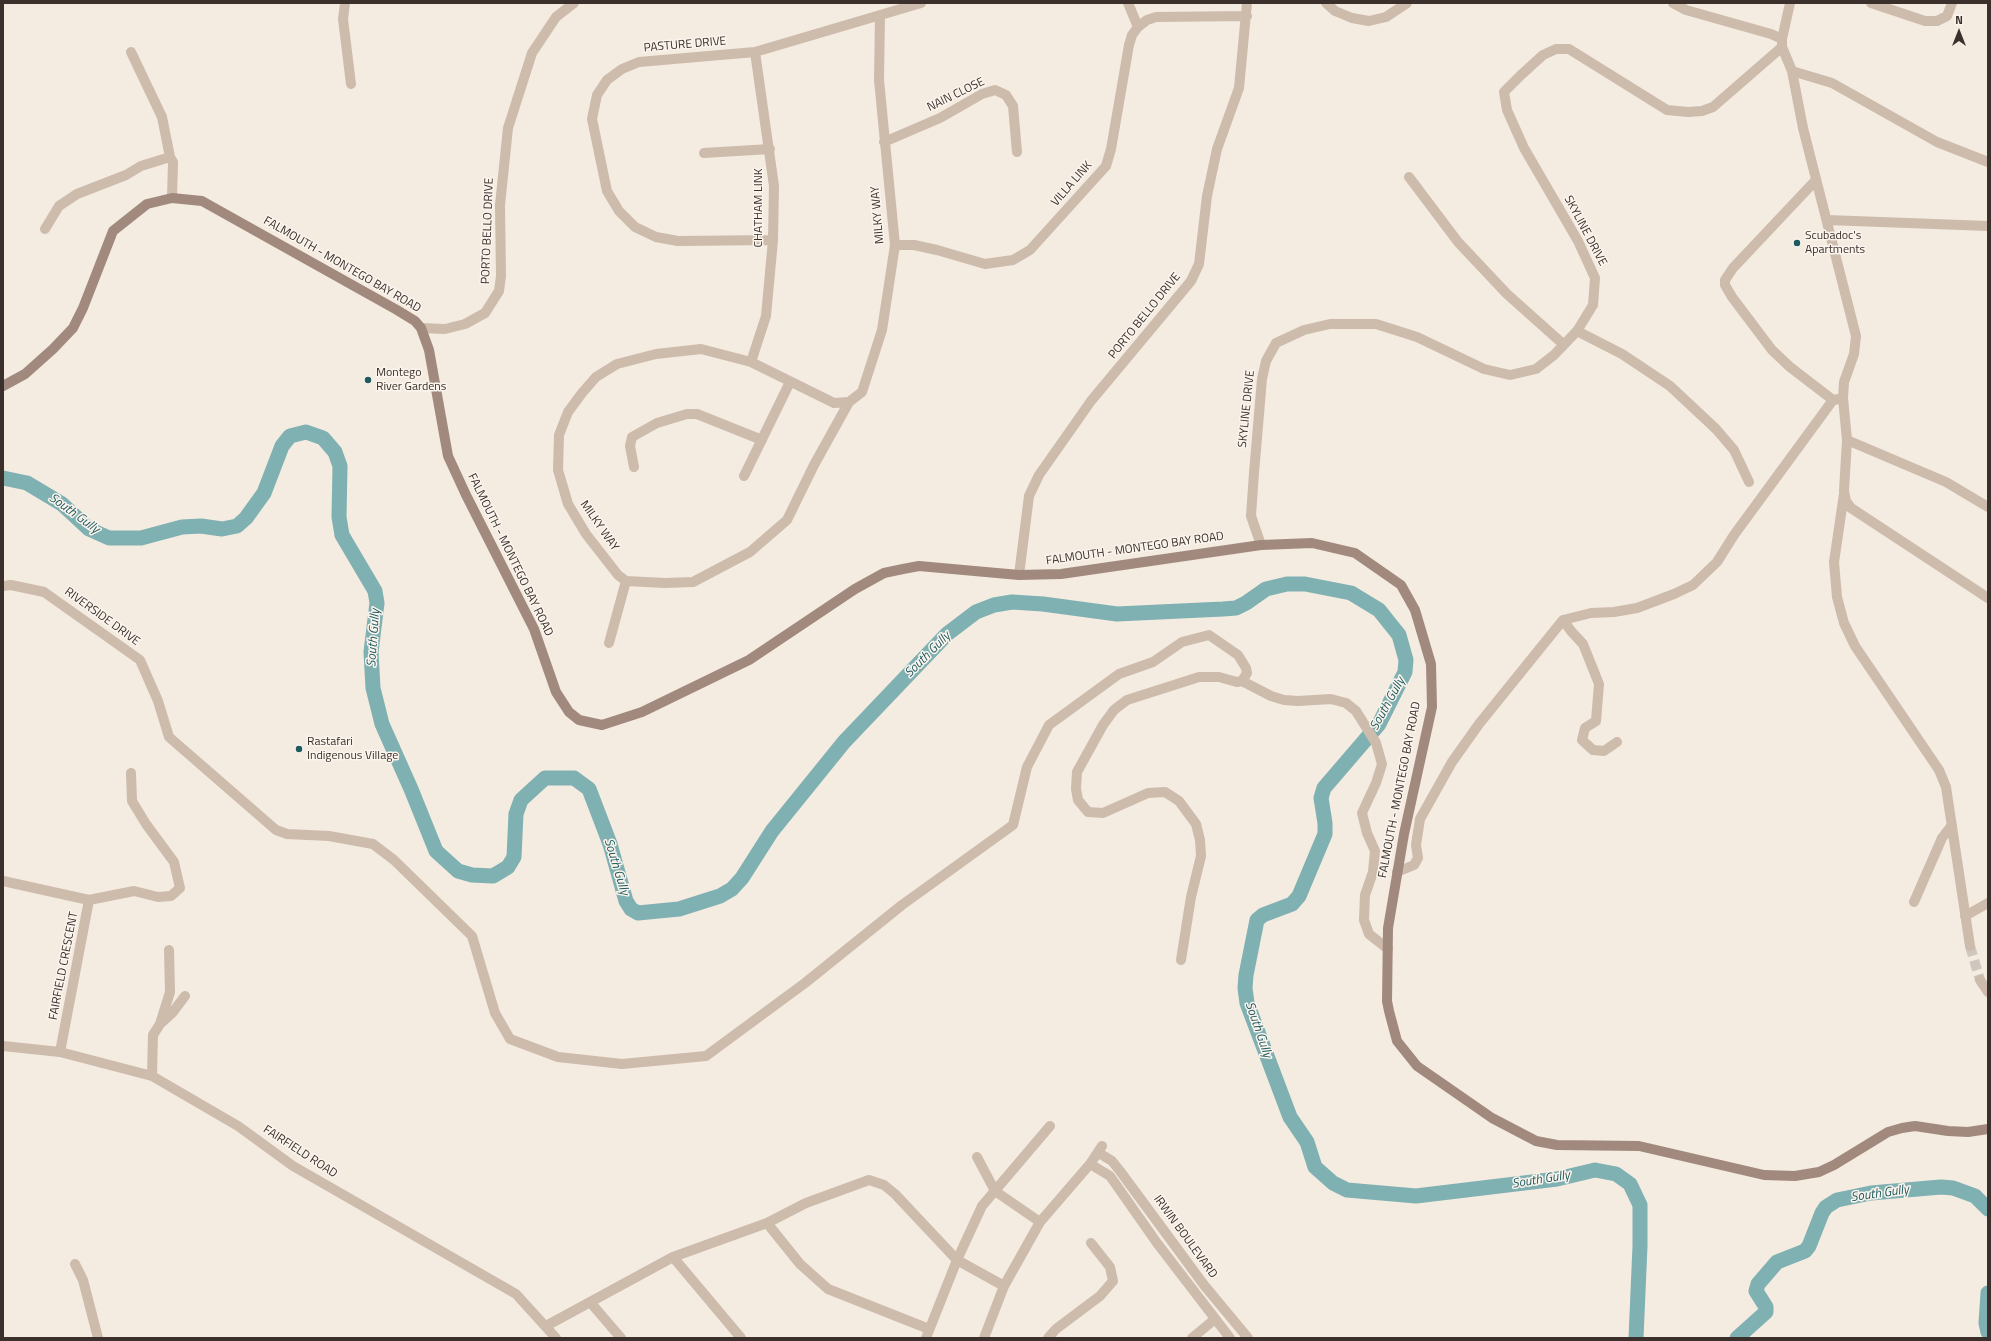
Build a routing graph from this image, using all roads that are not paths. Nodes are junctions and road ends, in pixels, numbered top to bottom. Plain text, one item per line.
1 (345, 3) edge
2 (574, 3) edge
3 (921, 3) edge
4 (1128, 3) edge
5 (1247, 3) edge
6 (1326, 3) edge
7 (1407, 3) edge
8 (1673, 3) edge
9 (1790, 3) edge
10 (1871, 3) edge
11 (1952, 3) edge
12 (880, 15) junction
13 (1246, 16) junction
14 (1138, 27) junction
15 (1782, 43) junction
16 (131, 52) dead end
17 (755, 52) junction
18 (1792, 71) junction
19 (351, 84) dead end
20 (884, 142) junction
21 (770, 149) junction
22 (1017, 152) dead end
23 (704, 153) dead end
24 (170, 157) junction
25 (1988, 162) edge
26 (1409, 177) dead end
27 (1816, 180) junction
28 (172, 198) junction
29 (1826, 220) junction
30 (1988, 226) edge
31 (45, 229) dead end
32 (773, 240) junction
33 (895, 245) junction
34 (422, 328) junction
35 (1577, 331) junction
36 (1563, 344) junction
37 (751, 362) junction
38 (790, 382) junction
39 (3, 386) edge
40 (1838, 399) junction
41 (850, 402) junction
42 (762, 440) junction
43 (1847, 440) junction
44 (634, 467) dead end
45 (744, 476) dead end
46 (1749, 482) dead end
47 (1844, 491) junction
48 (1988, 507) edge
49 (1261, 545) junction
50 (1019, 575) junction
51 (626, 581) junction
52 (3, 586) edge
53 (1988, 598) edge
54 (1564, 620) junction
55 (609, 643) dead end
56 (1242, 681) junction
57 (1617, 742) dead end
58 (131, 773) dead end
59 (1952, 825) junction
60 (1397, 872) junction
61 (3, 881) edge
62 (89, 900) junction
63 (1914, 902) dead end
64 (1988, 903) edge
65 (1965, 916) junction
66 (1970, 946) tunnel mouth
67 (1388, 949) junction
68 (169, 950) dead end
69 (1181, 960) dead end
70 (1980, 980) tunnel mouth
71 (1988, 992) edge
72 (185, 996) dead end
73 (160, 1024) junction
74 (3, 1046) edge
75 (60, 1052) junction
76 (152, 1076) junction
77 (1050, 1126) dead end
78 (1988, 1129) edge
79 (977, 1157) dead end
80 (1090, 1164) junction
81 (995, 1191) junction
82 (1040, 1222) junction
83 (767, 1223) junction
84 (1167, 1236) junction
85 (1091, 1243) dead end
86 (1157, 1243) junction
87 (673, 1257) junction
88 (957, 1260) junction
89 (75, 1264) dead end
90 (1004, 1286) junction
91 (590, 1302) junction
92 (1215, 1319) junction
93 (1235, 1324) junction
94 (546, 1326) junction
95 (927, 1334) edge
96 (1228, 1336) edge
97 (98, 1338) edge
98 (556, 1338) edge
99 (621, 1338) edge
100 (741, 1338) edge
101 (984, 1338) edge
102 (1048, 1338) edge
103 (1192, 1338) edge
104 (1248, 1338) edge

1 - 19 street
2 - 34 street, PORTO BELLO DRIVE
3 - 12 street, PASTURE DRIVE
4 - 14 street
5 - 13 street, PORTO BELLO DRIVE
6 - 7 street
8 - 15 street
9 - 15 street
10 - 11 street
12 - 17 street, PASTURE DRIVE
12 - 20 street, MILKY WAY
13 - 14 street
13 - 50 street, PORTO BELLO DRIVE
14 - 33 street, VILLA LINK
15 - 18 street
15 - 35 street, SKYLINE DRIVE
16 - 24 street
17 - 21 street, CHATHAM LINK
17 - 32 street, PASTURE DRIVE
18 - 25 street
18 - 27 street
20 - 22 street, NAIN CLOSE
20 - 33 street, MILKY WAY
21 - 23 street
21 - 32 street, CHATHAM LINK
24 - 28 street
24 - 31 street
26 - 36 street
27 - 29 street
27 - 40 street
28 - 34 main road, FALMOUTH - MONTEGO BAY ROAD
28 - 39 main road, FALMOUTH - MONTEGO BAY ROAD
29 - 30 street
29 - 40 street
32 - 37 street, CHATHAM LINK
33 - 41 street, MILKY WAY
34 - 50 main road, FALMOUTH - MONTEGO BAY ROAD
35 - 36 street, SKYLINE DRIVE
35 - 46 street
36 - 49 street, SKYLINE DRIVE
37 - 38 street, MILKY WAY
37 - 51 street, MILKY WAY
38 - 41 street, MILKY WAY
38 - 42 street
40 - 43 street
40 - 54 street
41 - 51 street, MILKY WAY
42 - 44 street
42 - 45 street
43 - 47 street
43 - 48 street
47 - 53 street
47 - 59 street
49 - 50 main road, FALMOUTH - MONTEGO BAY ROAD
49 - 60 main road, FALMOUTH - MONTEGO BAY ROAD
51 - 55 street
52 - 56 street, RIVERSIDE DRIVE
54 - 57 street
54 - 60 street
56 - 67 street
56 - 69 street
58 - 62 street
59 - 63 street
59 - 65 street
60 - 67 main road, FALMOUTH - MONTEGO BAY ROAD
61 - 62 street, FAIRFIELD CRESCENT
62 - 75 street, FAIRFIELD CRESCENT
64 - 65 street
65 - 66 street
67 - 78 main road, FALMOUTH - MONTEGO BAY ROAD
68 - 73 street
70 - 71 street
72 - 73 street
73 - 76 street
74 - 75 street, FAIRFIELD ROAD
75 - 76 street, FAIRFIELD ROAD
76 - 94 street, FAIRFIELD ROAD
77 - 81 street
79 - 81 street
80 - 82 street
80 - 84 street, IRWIN BOULEVARD
80 - 86 street, IRWIN BOULEVARD
81 - 82 street
81 - 88 street
82 - 90 street
83 - 87 street
83 - 88 street
83 - 95 street
84 - 86 street
84 - 93 street, IRWIN BOULEVARD
85 - 102 street
86 - 92 street, IRWIN BOULEVARD
87 - 91 street
87 - 100 street
88 - 90 street
88 - 95 street
89 - 97 street
90 - 101 street
91 - 94 street
91 - 99 street
92 - 96 street, IRWIN BOULEVARD
92 - 103 street
93 - 96 street
93 - 104 street, IRWIN BOULEVARD
94 - 98 street, FAIRFIELD ROAD

